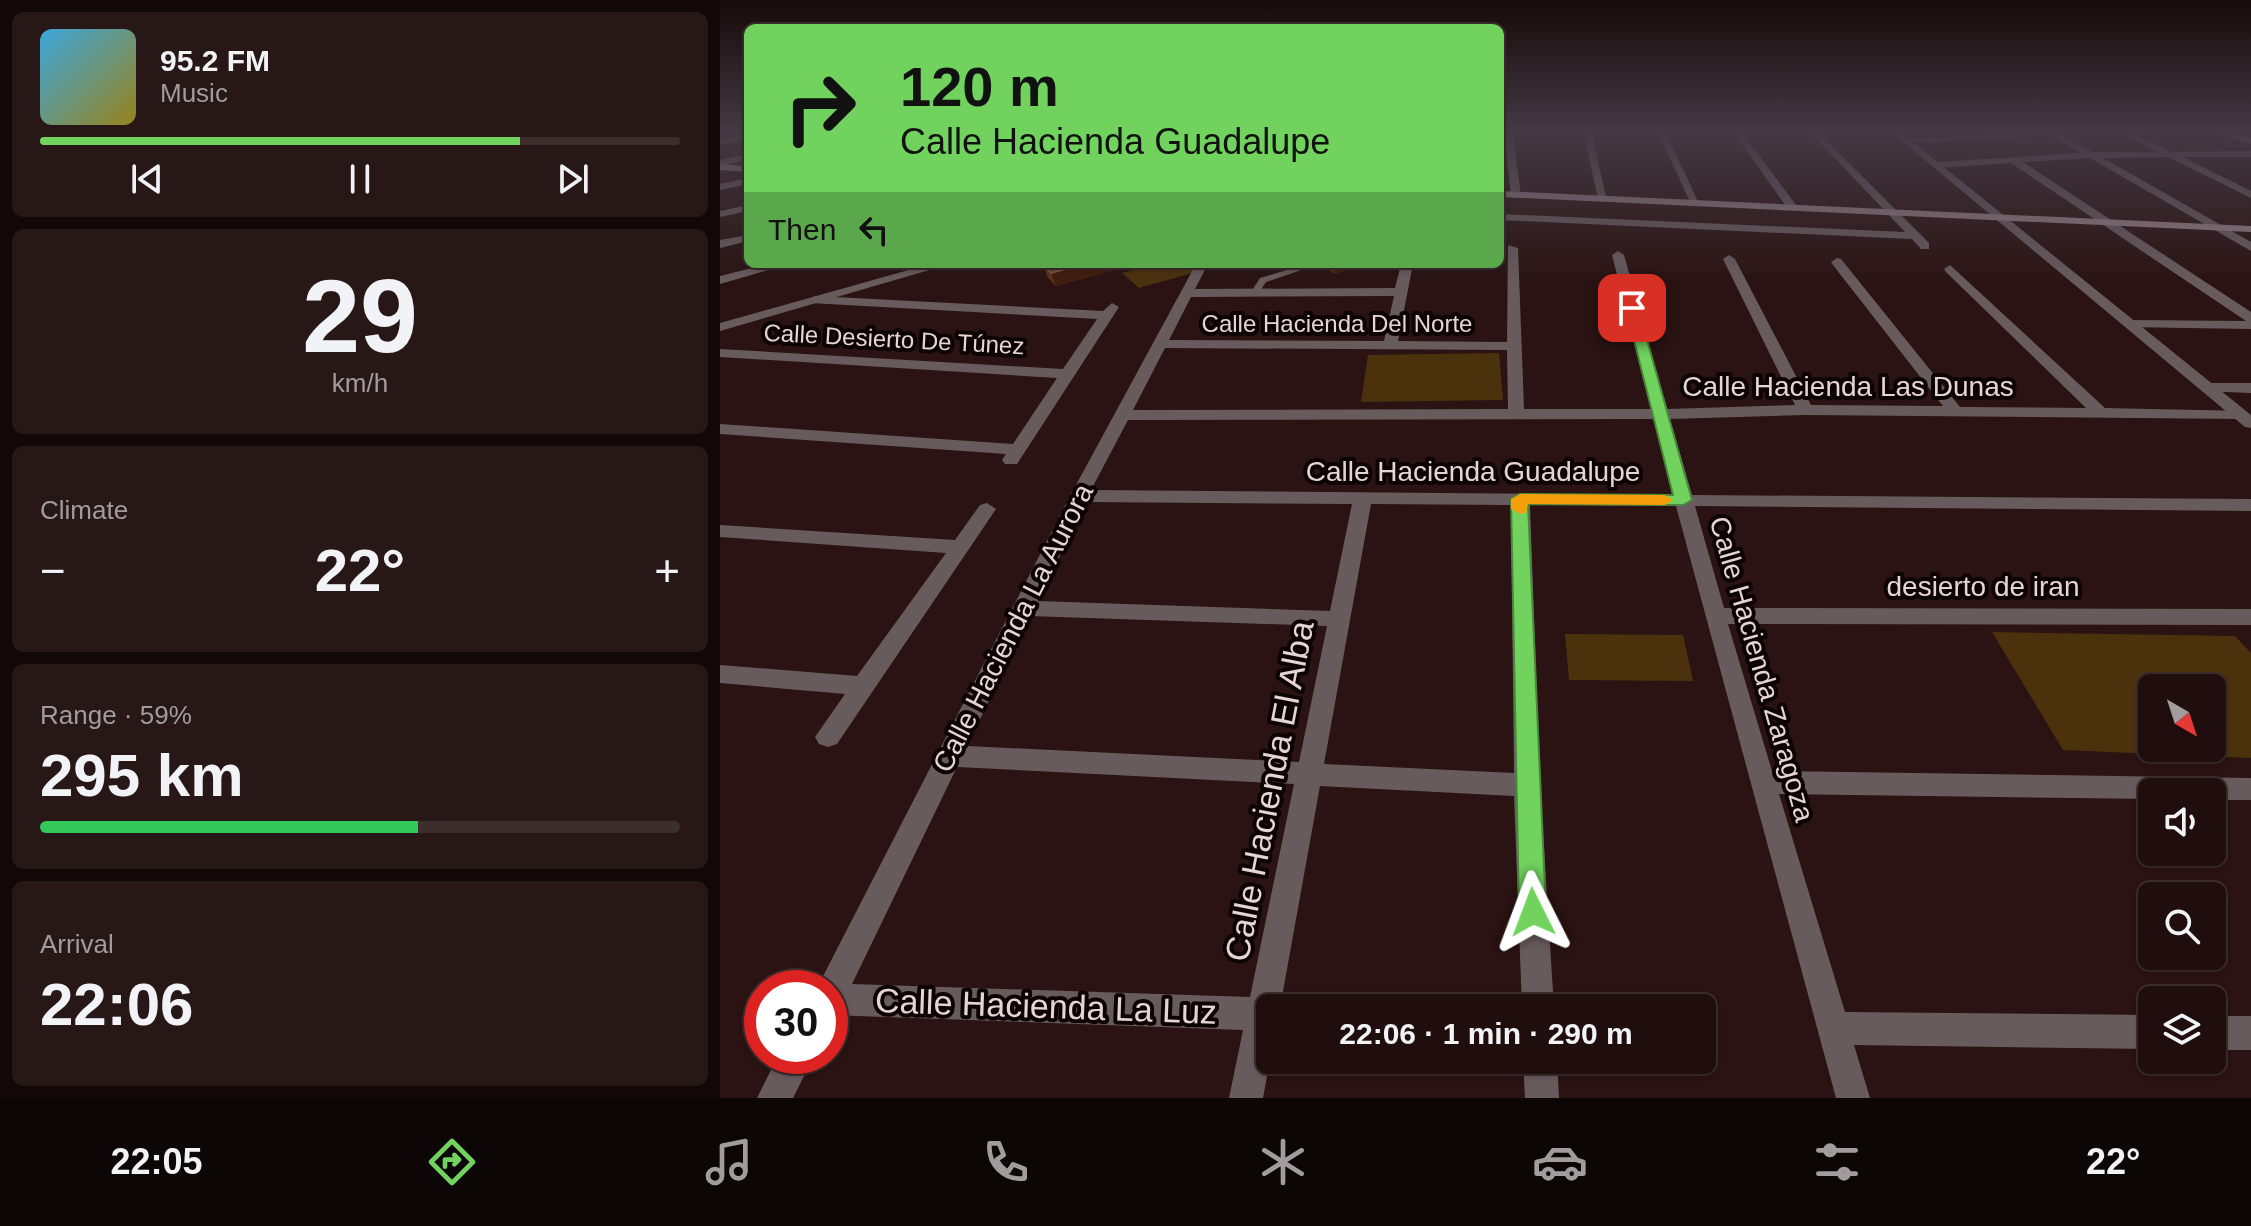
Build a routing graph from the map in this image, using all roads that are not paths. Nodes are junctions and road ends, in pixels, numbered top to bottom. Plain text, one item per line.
1 (1514, 181) edge
2 (1599, 181) edge
3 (1685, 181) edge
4 (1773, 181) edge
5 (1861, 181) edge
6 (1956, 181) edge
7 (2046, 181) edge
8 (2136, 181) edge
9 (2224, 181) edge
10 (744, 182) edge
11 (720, 187) edge
12 (1504, 194) edge
13 (1516, 195) junction
14 (2251, 195) edge
15 (1603, 199) junction
16 (1696, 204) junction
17 (1792, 207) junction
18 (744, 209) edge
19 (1890, 212) junction
20 (720, 214) edge
21 (1504, 217) edge
22 (2002, 219) junction
23 (2110, 223) junction
24 (2215, 227) junction
25 (2251, 229) edge
26 (1915, 236) junction
27 (744, 239) edge
28 (720, 244) edge
29 (1925, 246) dead end
30 (2251, 247) edge
31 (1512, 248) dead end
32 (1618, 255) dead end
33 (1729, 259) dead end
34 (1837, 262) dead end
35 (767, 268) edge
36 (930, 268) edge
37 (1200, 268) edge
38 (1302, 268) edge
39 (1406, 268) edge
40 (1950, 269) dead end
41 (720, 280) edge
42 (1255, 292) junction
43 (1401, 292) junction
44 (1186, 293) junction
45 (815, 300) junction
46 (2251, 318) edge
47 (2131, 324) junction
48 (2251, 325) edge
49 (720, 327) edge
50 (1159, 344) junction
51 (1390, 345) junction
52 (1515, 346) junction
53 (720, 353) edge
54 (1066, 374) junction
55 (2208, 388) junction
56 (2251, 388) edge
57 (1805, 410) junction
58 (2098, 410) junction
59 (1955, 411) junction
60 (1516, 414) junction
61 (1660, 414) junction
62 (1122, 415) junction
63 (2245, 418) edge
64 (720, 429) edge
65 (1079, 496) junction
66 (1363, 498) junction
67 (1520, 499) junction
68 (1683, 500) junction
69 (2251, 505) edge
70 (987, 509) dead end
71 (720, 531) edge
72 (961, 547) junction
73 (1024, 608) junction
74 (1715, 616) junction
75 (2251, 617) edge
76 (1339, 619) junction
77 (720, 674) edge
78 (862, 686) junction
79 (828, 737) dead end
80 (948, 756) junction
81 (1309, 774) junction
82 (1762, 782) junction
83 (1527, 785) junction
84 (2251, 789) edge
85 (843, 970) edge
86 (1266, 994) edge
87 (1537, 994) edge
88 (848, 998) edge
89 (1256, 1014) edge
90 (1833, 1028) junction
91 (2138, 1032) edge
92 (2226, 1033) edge
93 (2251, 1033) edge
94 (1256, 1046) edge
95 (787, 1074) edge
96 (1541, 1074) edge
97 (774, 1098) edge
98 (1246, 1098) edge
99 (1542, 1098) edge
100 (1853, 1098) edge

1 - 13 street
2 - 15 street
3 - 16 street
4 - 17 street
5 - 19 street
6 - 22 street
7 - 23 street
8 - 24 street
9 - 14 street
10 - 11 street
12 - 13 main road
13 - 15 main road
15 - 16 main road
16 - 17 main road
17 - 19 main road
18 - 20 street
19 - 22 main road
19 - 26 street
21 - 26 street
22 - 23 main road
22 - 47 street
23 - 24 main road
23 - 46 street
24 - 25 main road
24 - 30 street
26 - 29 street
27 - 28 street
31 - 52 street
32 - 61 street, Calle Hacienda Zaragoza
33 - 57 street
34 - 59 street
35 - 41 street
36 - 45 street
37 - 44 street, Calle Hacienda La Aurora
38 - 42 lane
39 - 43 street
40 - 58 street
42 - 43 street
42 - 44 street
43 - 51 street
44 - 50 street, Calle Hacienda La Aurora
45 - 49 street
45 - 54 street
47 - 48 street
47 - 55 street
50 - 51 street, Calle Hacienda Del Norte
50 - 62 street, Calle Hacienda La Aurora
51 - 52 street, Calle Hacienda Del Norte
52 - 60 street
53 - 54 street, Calle Desierto De Túnez
54 - 64 street
55 - 56 street
55 - 63 street
57 - 59 street, Calle Hacienda Las Dunas
57 - 61 street, Calle Hacienda Las Dunas
58 - 59 street, Calle Hacienda Las Dunas
58 - 63 street, Calle Hacienda Las Dunas
60 - 61 street, Calle Hacienda Las Dunas
60 - 62 street, Calle Hacienda Las Dunas
61 - 68 street, Calle Hacienda Zaragoza
62 - 65 street, Calle Hacienda La Aurora
65 - 66 street, Calle Hacienda Guadalupe
65 - 73 street, Calle Hacienda La Aurora
66 - 67 street, Calle Hacienda Guadalupe
66 - 76 street, Calle Hacienda El Alba
67 - 68 street, Calle Hacienda Guadalupe
67 - 83 street
68 - 69 street, Calle Hacienda Guadalupe
68 - 74 street, Calle Hacienda Zaragoza
70 - 72 street
71 - 72 street
72 - 78 street
73 - 76 street
73 - 80 street, Calle Hacienda La Aurora
74 - 75 street, desierto de iran
74 - 82 street, Calle Hacienda Zaragoza
76 - 81 street, Calle Hacienda El Alba
77 - 78 street
78 - 79 street
80 - 81 street
80 - 85 street, Calle Hacienda La Aurora
81 - 83 street
81 - 86 street, Calle Hacienda El Alba
82 - 84 street
82 - 90 street, Calle Hacienda Zaragoza
83 - 87 street
88 - 89 street, Calle Hacienda La Luz
90 - 91 street
90 - 100 street, Calle Hacienda Zaragoza
92 - 93 street
94 - 98 street, Calle Hacienda El Alba
95 - 97 street
96 - 99 street

